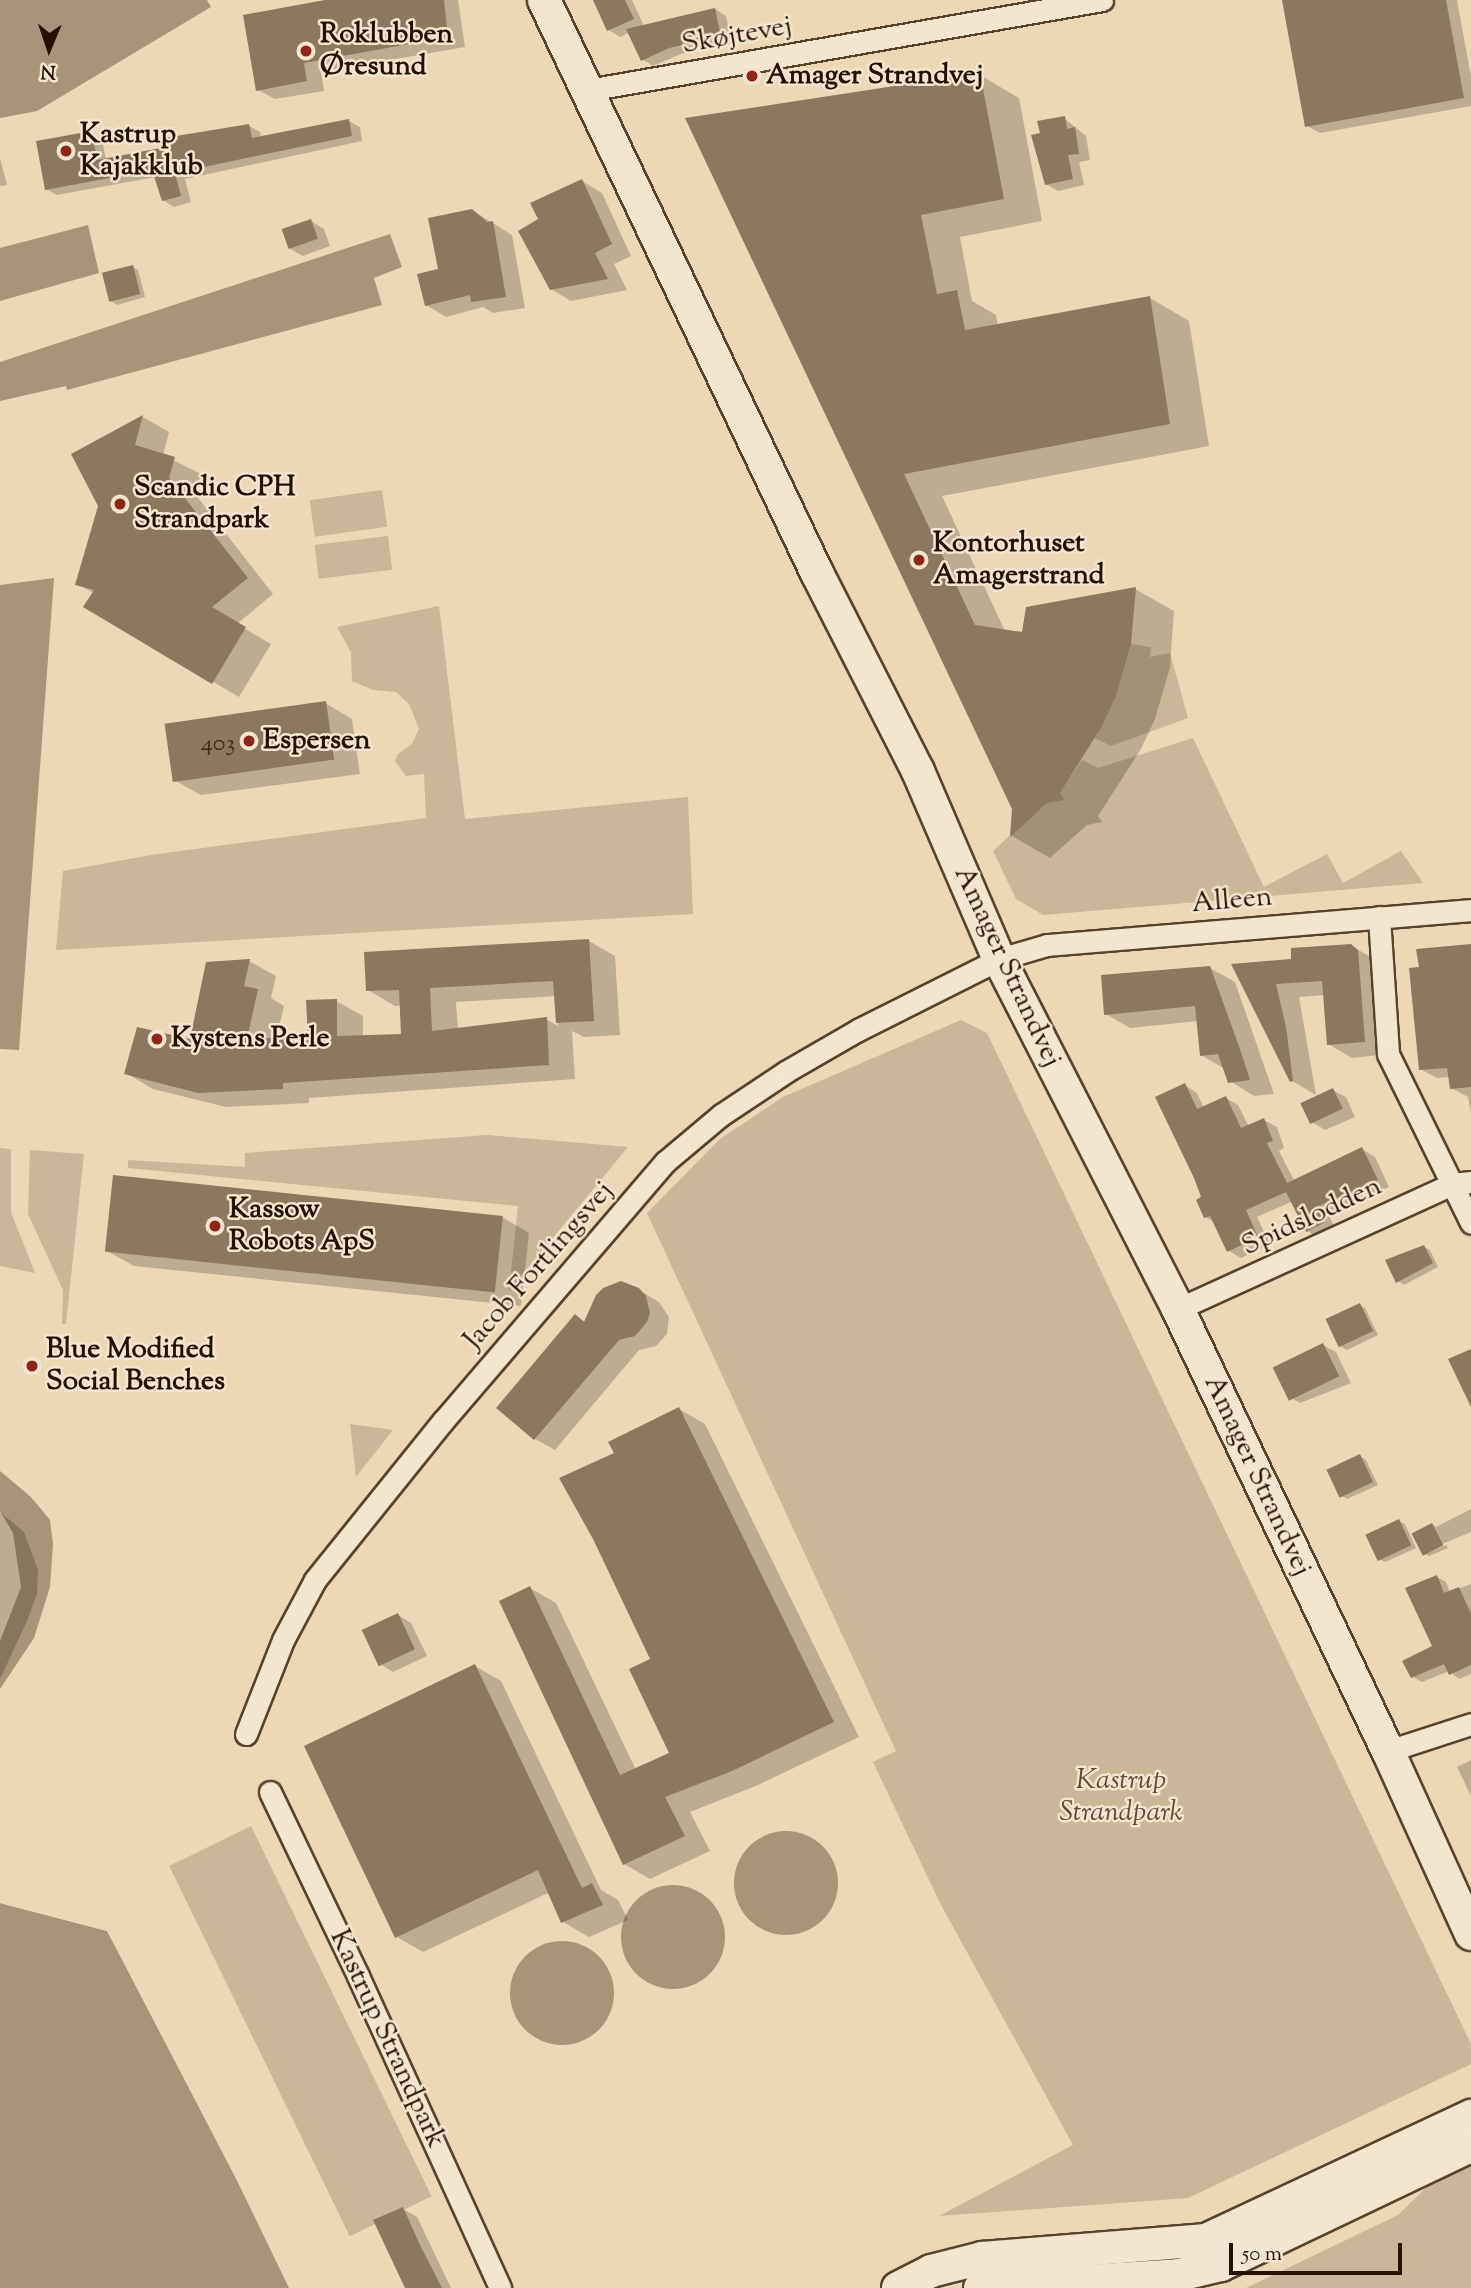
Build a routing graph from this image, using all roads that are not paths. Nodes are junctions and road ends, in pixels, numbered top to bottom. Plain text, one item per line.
1 (544, 0) edge
2 (1102, 0) edge
3 (588, 90) junction
4 (1471, 909) edge
5 (1379, 917) junction
6 (999, 959) junction
7 (1462, 1183) edge
8 (1471, 1223) edge
9 (1178, 1309) junction
10 (1471, 1724) edge
11 (246, 1734) dead end
12 (1388, 1751) junction
13 (270, 1793) dead end
14 (1471, 1934) edge
15 (1471, 2116) edge
16 (1471, 2146) edge
17 (500, 2288) edge
18 (898, 2288) edge
19 (979, 2288) edge

1 - 3 street, Amager Strandvej
2 - 3 street, Skøjtevej
3 - 6 street, Amager Strandvej
4 - 5 street, Alleen
5 - 6 street, Alleen
5 - 7 street
6 - 9 street, Amager Strandvej
6 - 11 street, Jacob Fortlingsvej
7 - 8 street
7 - 9 street, Spidslodden
9 - 12 street, Amager Strandvej
10 - 12 street
12 - 14 street, Amager Strandvej
13 - 17 street, Kastrup Strandpark
15 - 18 street
16 - 19 street

